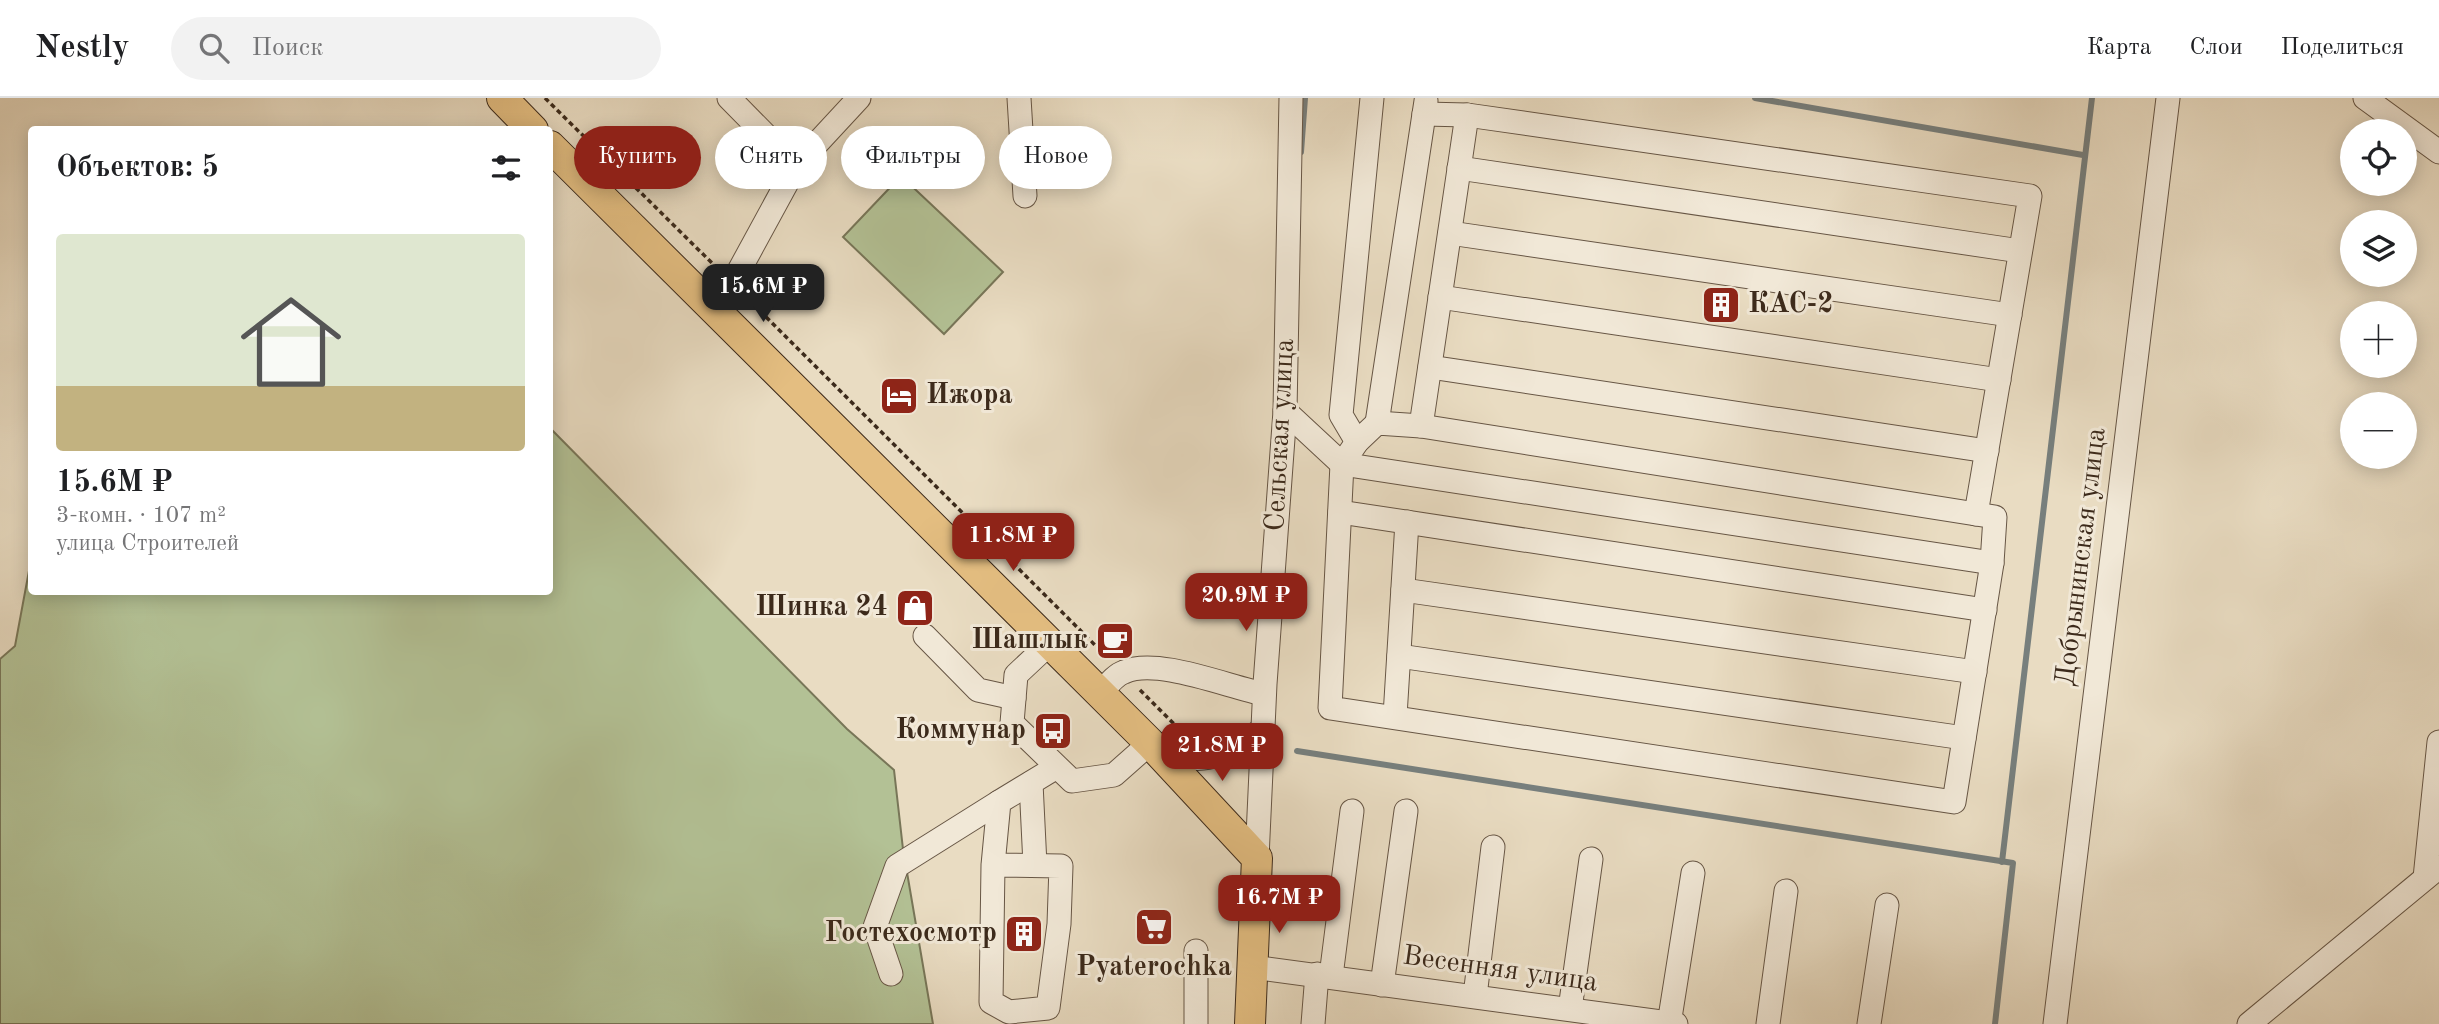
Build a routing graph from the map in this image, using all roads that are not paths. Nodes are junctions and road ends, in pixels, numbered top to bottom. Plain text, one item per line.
1 (502, 98) edge
2 (729, 98) edge
3 (859, 98) edge
4 (1019, 98) edge
5 (1291, 98) edge
6 (1372, 98) edge
7 (2168, 98) edge
8 (2365, 98) edge
9 (1425, 106) edge
10 (1467, 115) junction
11 (529, 126) edge
12 (757, 126) edge
13 (827, 133) edge
14 (553, 149) edge
15 (2439, 152) edge
16 (1459, 168) junction
17 (784, 189) edge
18 (1025, 196) dead end
19 (1450, 233) junction
20 (2020, 251) junction
21 (1440, 297) junction
22 (716, 313) junction
23 (2010, 315) junction
24 (1430, 367) junction
25 (1999, 380) junction
26 (1285, 411) junction
27 (1377, 423) junction
28 (1421, 426) junction
29 (1357, 442) junction
30 (1987, 451) junction
31 (1342, 464) junction
32 (1340, 512) junction
33 (1976, 514) junction
34 (1407, 522) junction
35 (1992, 563) junction
36 (1403, 590) junction
37 (1985, 610) junction
38 (925, 636) dead end
39 (1048, 645) junction
40 (1399, 656) junction
41 (1975, 672) junction
42 (1100, 694) junction
43 (1264, 694) junction
44 (1014, 698) junction
45 (1395, 716) junction
46 (1262, 730) junction
47 (1964, 738) junction
48 (2439, 742) edge
49 (1150, 743) junction
50 (1055, 768) junction
51 (1031, 783) junction
52 (999, 802) junction
53 (1352, 811) dead end
54 (1406, 811) dead end
55 (1493, 847) dead end
56 (1257, 858) junction
57 (1591, 859) dead end
58 (993, 865) junction
59 (1035, 865) junction
60 (2432, 872) edge
61 (1693, 873) dead end
62 (1786, 891) dead end
63 (1886, 905) dead end
64 (1196, 951) dead end
65 (1252, 967) junction
66 (891, 974) dead end
67 (1324, 975) junction
68 (1382, 985) junction
69 (1475, 996) junction
70 (1570, 1009) junction
71 (1196, 1024) edge
72 (1250, 1024) edge
73 (1313, 1024) edge
74 (1671, 1024) edge
75 (1768, 1024) edge
76 (1869, 1024) edge
77 (2055, 1024) edge
78 (2249, 1024) edge

1 - 11 main road
2 - 12 street
3 - 13 street
4 - 18 street
5 - 26 street, Сельская улица
6 - 29 street
7 - 77 street, Добрынинская улица
8 - 15 street
9 - 10 street
9 - 27 street
10 - 16 street
10 - 20 street
14 - 22 main road
16 - 19 street
16 - 20 street
17 - 22 street
19 - 21 street
19 - 23 street
20 - 23 street
21 - 24 street
21 - 25 street
22 - 39 main road
23 - 25 street
24 - 28 street
24 - 30 street
25 - 30 street
26 - 31 street
26 - 43 street, Сельская улица
27 - 28 street
27 - 29 street
28 - 33 street
29 - 31 street
30 - 33 street
31 - 32 street
31 - 35 street
32 - 34 street
32 - 45 street
33 - 35 street
34 - 36 street
34 - 37 street
35 - 37 street
36 - 40 street
36 - 41 street
37 - 41 street
38 - 44 street
39 - 42 main road
39 - 44 street
40 - 45 street
40 - 47 street
41 - 47 street
42 - 43 street
42 - 49 main road
43 - 46 street, Сельская улица
44 - 50 street
45 - 47 street
46 - 49 street
46 - 56 street, Сельская улица
48 - 60 street
49 - 50 street
49 - 56 main road
50 - 51 street
51 - 52 street
51 - 59 street
52 - 58 street
52 - 66 street
53 - 67 street
54 - 68 street
55 - 69 street
56 - 65 main road, Сельская улица
57 - 70 street
58 - 59 street
58 - 59 street
60 - 78 street
61 - 74 street
62 - 75 street
63 - 76 street
64 - 71 street
65 - 67 street, Весенняя улица
65 - 72 main road, Сельская улица
67 - 68 street, Весенняя улица
67 - 73 street
68 - 69 street, Весенняя улица
69 - 70 street, Весенняя улица
70 - 74 street, Весенняя улица

